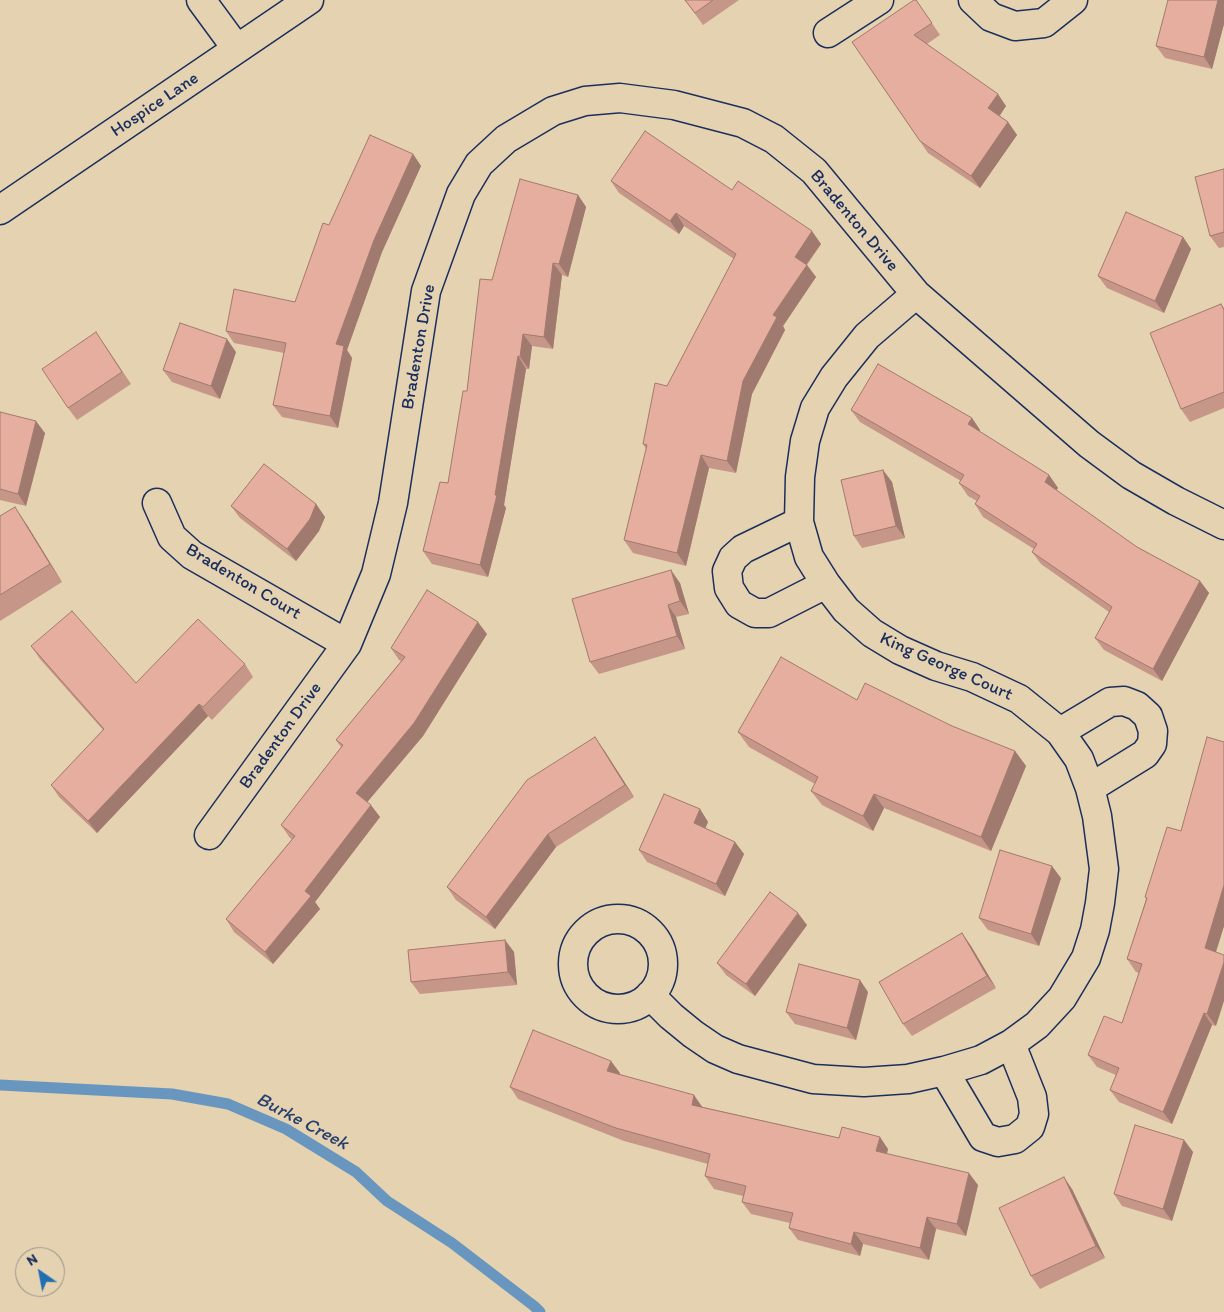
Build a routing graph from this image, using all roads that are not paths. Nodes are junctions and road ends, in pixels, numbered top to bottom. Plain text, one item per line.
1 (202, 0) edge
2 (309, 0) edge
3 (879, 0) edge
4 (973, 0) edge
5 (1073, 0) edge
6 (828, 33) dead end
7 (237, 49) junction
8 (0, 210) edge
9 (916, 294) junction
10 (156, 503) dead end
11 (799, 522) junction
12 (1224, 525) edge
13 (826, 584) junction
14 (346, 644) junction
15 (1060, 732) junction
16 (1090, 788) junction
17 (208, 835) dead end
18 (650, 995) dead end
19 (1011, 1044) junction
20 (944, 1071) junction

1 - 7 street
2 - 7 street, Hospice Lane
3 - 6 street
4 - 5 street
7 - 8 street, Hospice Lane
9 - 11 street, King George Court
9 - 12 street, Bradenton Drive
9 - 14 street, Bradenton Drive
10 - 14 street, Bradenton Court
11 - 13 street, King George Court
11 - 13 street
13 - 15 street, King George Court
14 - 17 street, Bradenton Drive
15 - 16 street, King George Court
15 - 16 street
16 - 19 street, King George Court
18 - 20 street, King George Court
19 - 20 street, King George Court
19 - 20 street

